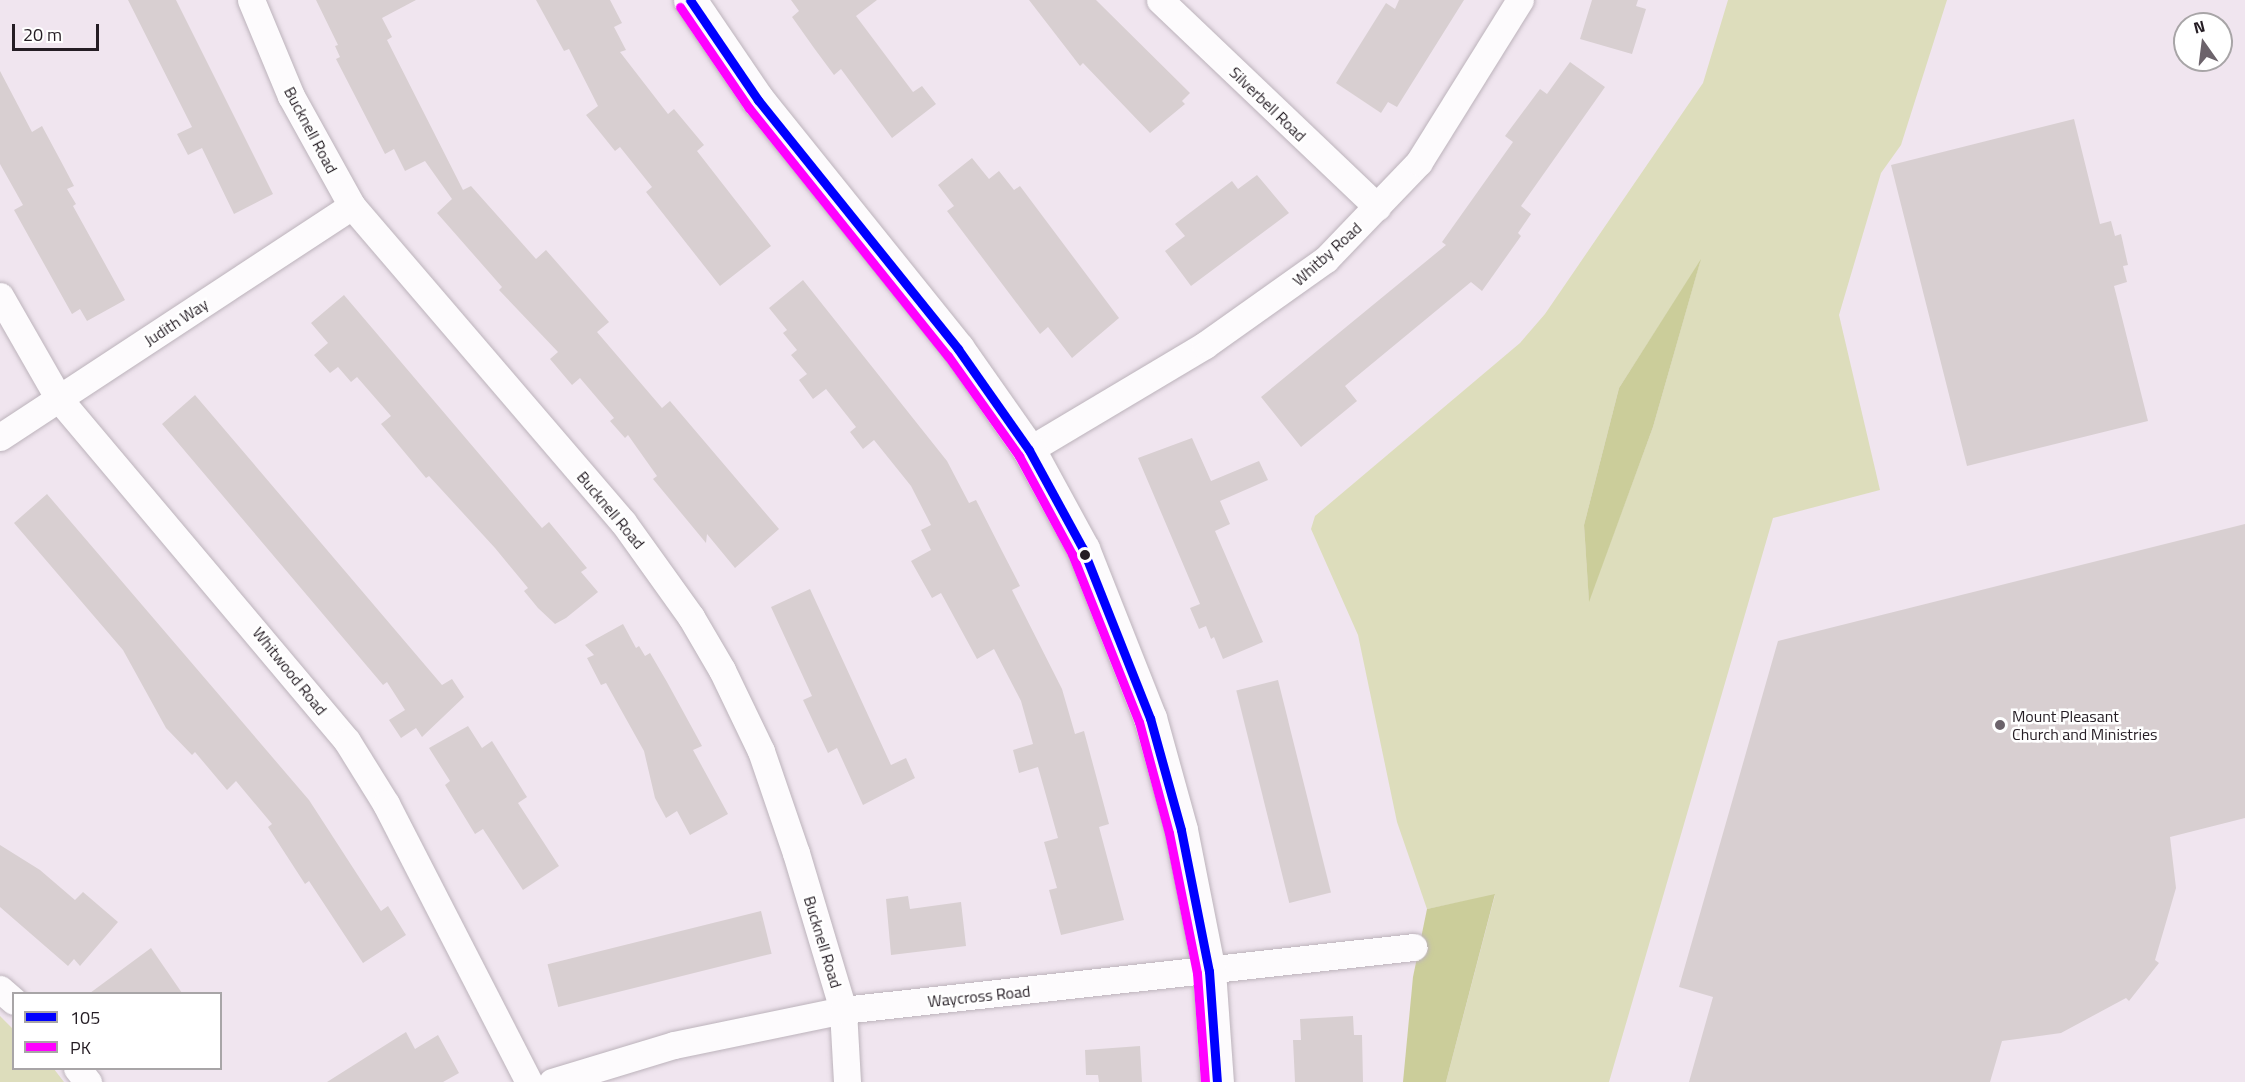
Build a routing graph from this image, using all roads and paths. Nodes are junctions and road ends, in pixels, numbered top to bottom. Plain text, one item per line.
1 (251, 0) edge
2 (690, 0) edge
3 (1161, 0) edge
4 (1520, 0) edge
5 (352, 206) junction
6 (1377, 207) junction
7 (0, 296) edge
8 (59, 399) junction
9 (0, 437) edge
10 (1029, 450) junction
11 (1414, 947) dead end
12 (1209, 971) junction
13 (0, 989) edge
14 (12, 999) edge
15 (843, 1010) junction
16 (79, 1070) edge
17 (88, 1082) edge
18 (529, 1082) edge
19 (552, 1082) edge
20 (847, 1082) edge
21 (1217, 1082) edge

1 - 5 street, Bucknell Road
2 - 10 street
3 - 6 street, Silverbell Road
4 - 6 street, Whitby Road
5 - 8 street, Judith Way
5 - 15 street, Bucknell Road
6 - 10 street, Whitby Road
7 - 8 street, Whitwood Road
8 - 9 street, Judith Way
8 - 18 street, Whitwood Road
10 - 12 street
11 - 12 street, Waycross Road
12 - 15 street, Waycross Road
12 - 21 street
13 - 14 street
15 - 19 street, Waycross Road
15 - 20 street, Bucknell Road
16 - 17 street

